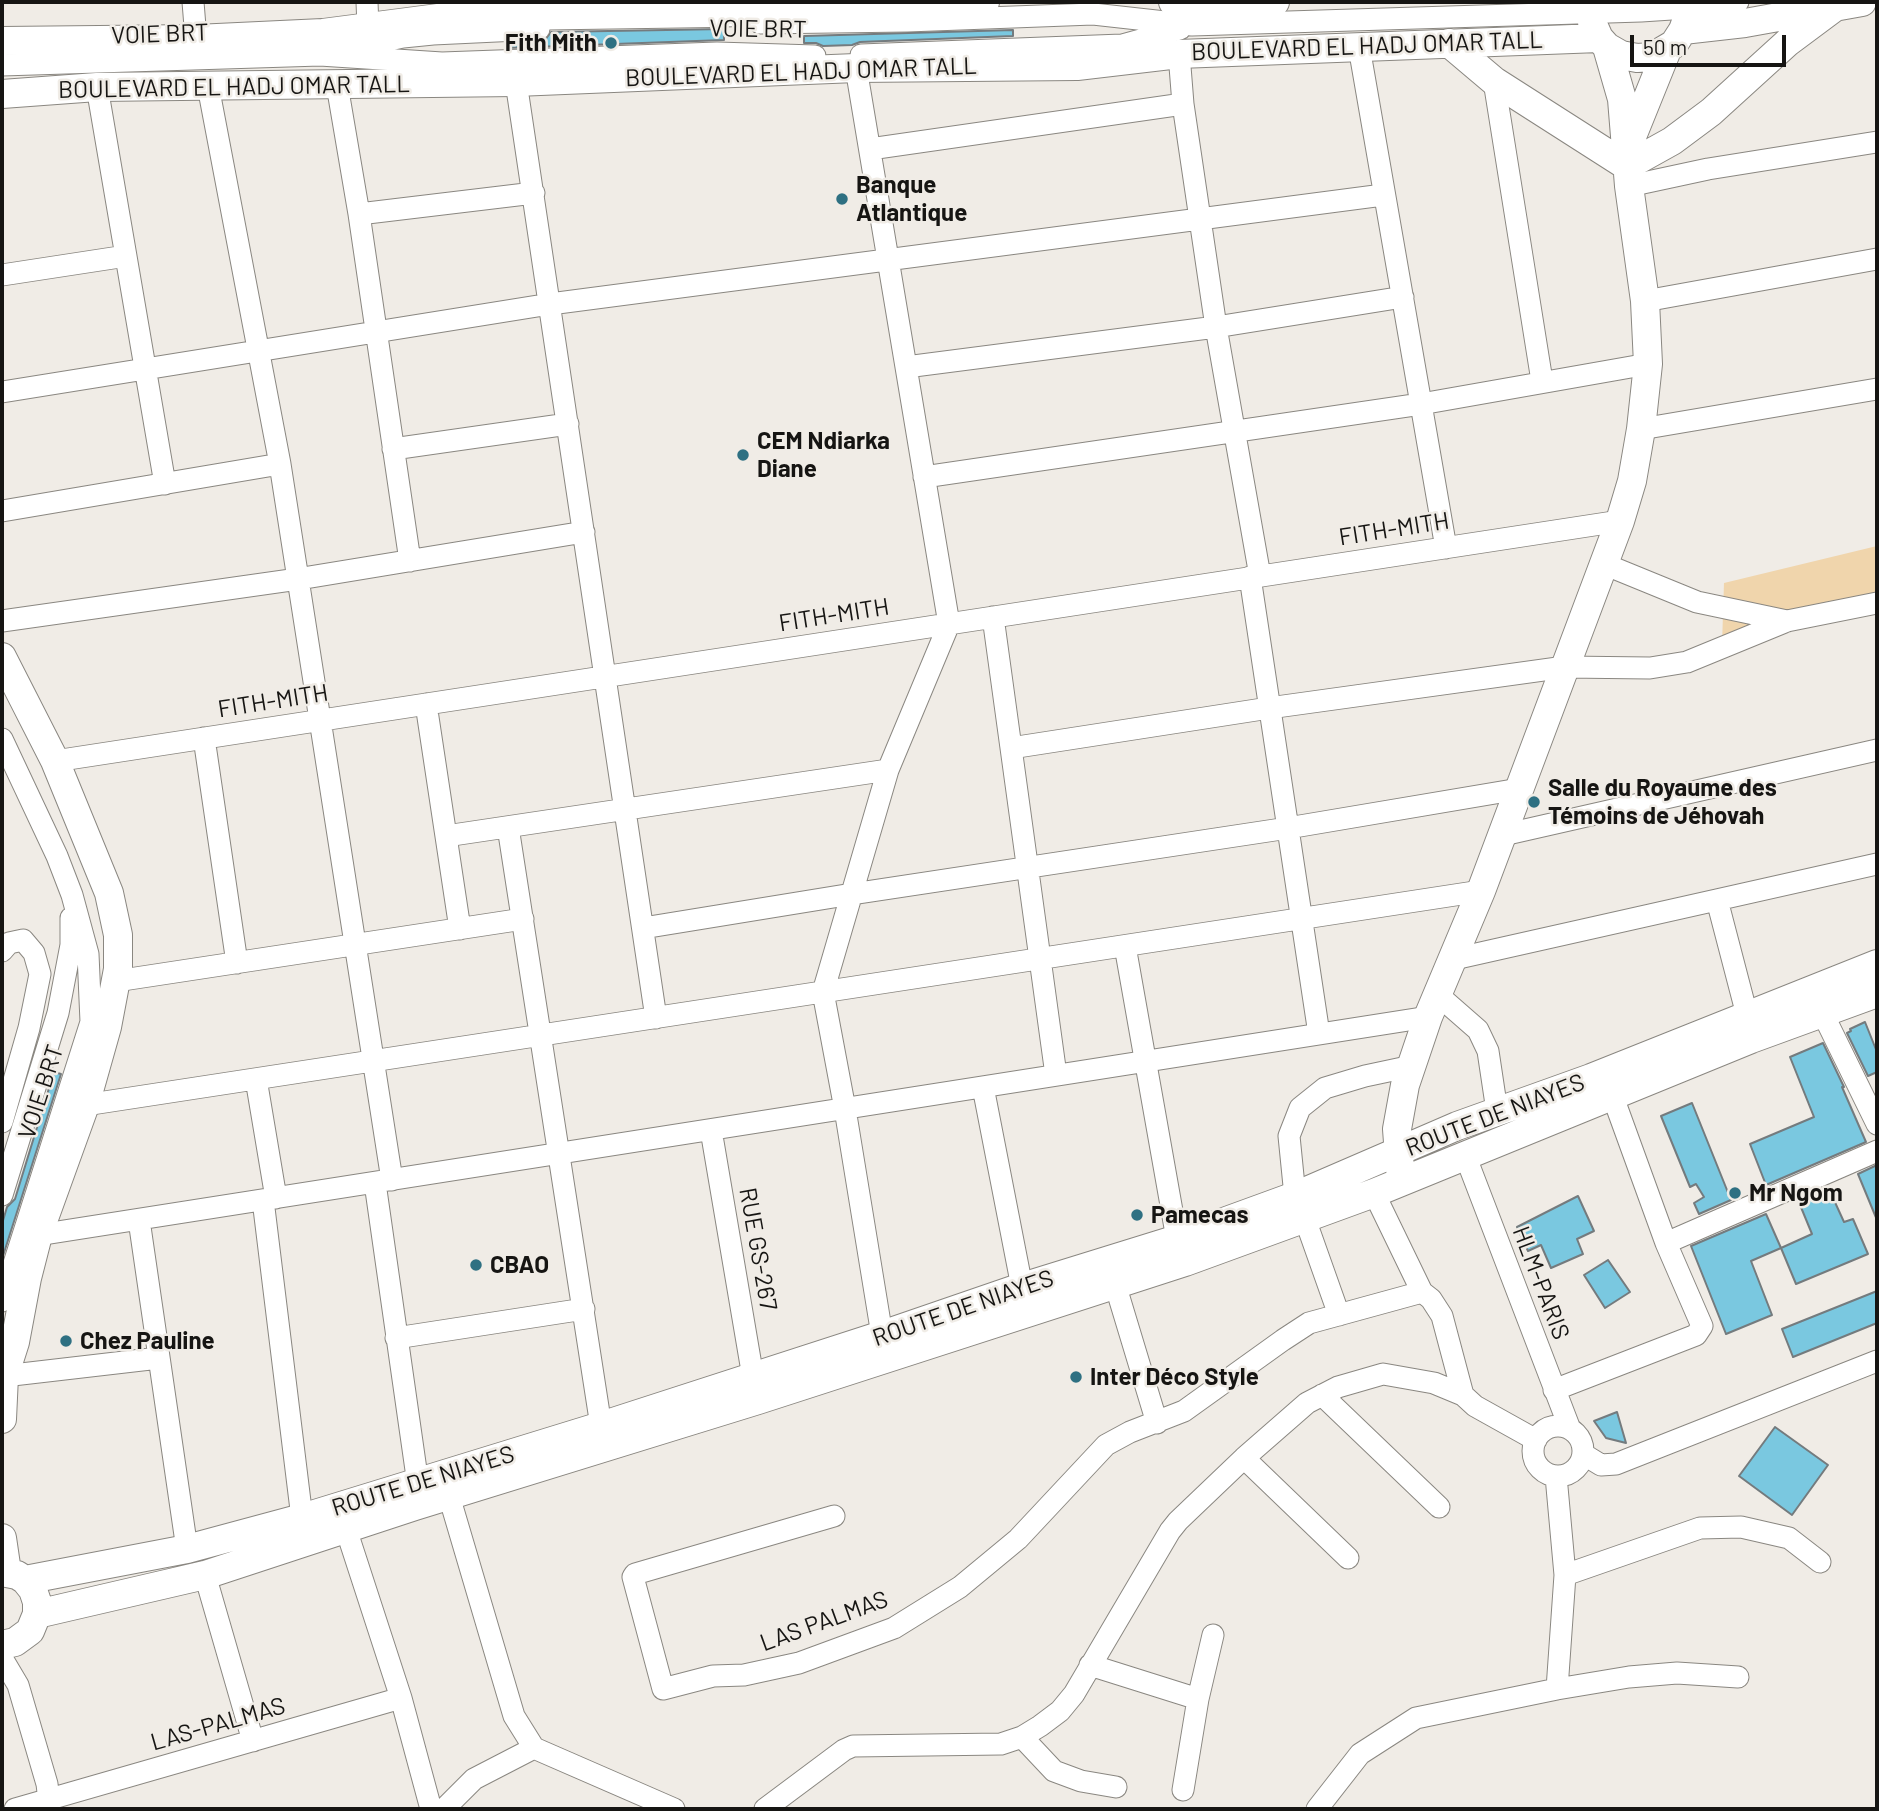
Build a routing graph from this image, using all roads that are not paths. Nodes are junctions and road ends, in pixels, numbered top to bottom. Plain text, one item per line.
1 (193, 2) edge
2 (985, 2) edge
3 (1174, 2) edge
4 (1275, 2) edge
5 (1738, 2) edge
6 (1848, 4) edge
7 (713, 8) edge
8 (368, 14) edge
9 (1681, 22) edge
10 (1192, 25) junction
11 (1597, 25) edge
12 (196, 39) junction
13 (2, 41) edge
14 (1449, 43) junction
15 (1359, 47) junction
16 (1179, 54) junction
17 (320, 55) junction
18 (2, 65) edge
19 (856, 68) junction
20 (1494, 81) junction
21 (516, 82) junction
22 (337, 85) junction
23 (208, 86) junction
24 (97, 87) junction
25 (2, 94) edge
26 (1183, 104) junction
27 (1877, 142) edge
28 (870, 149) junction
29 (1627, 168) junction
30 (534, 193) junction
31 (1384, 195) junction
32 (359, 214) junction
33 (1200, 219) junction
34 (126, 256) junction
35 (1877, 259) edge
36 (887, 260) junction
37 (2, 275) edge
38 (1403, 297) junction
39 (1645, 301) junction
40 (550, 304) junction
41 (1216, 327) junction
42 (376, 331) junction
43 (257, 351) junction
44 (1648, 364) junction
45 (906, 367) junction
46 (145, 368) junction
47 (1542, 381) junction
48 (1877, 390) edge
49 (2, 392) edge
50 (1421, 404) junction
51 (568, 424) junction
52 (1641, 429) junction
53 (1235, 431) junction
54 (394, 449) junction
55 (280, 464) junction
56 (924, 477) junction
57 (165, 484) junction
58 (2, 511) edge
59 (1620, 521) junction
60 (584, 532) junction
61 (1446, 548) junction
62 (410, 561) junction
63 (1604, 564) junction
64 (1255, 577) junction
65 (298, 579) junction
66 (1877, 603) edge
67 (993, 617) junction
68 (2, 621) edge
69 (1787, 621) junction
70 (949, 624) junction
71 (2, 657) edge
72 (1564, 667) junction
73 (606, 676) junction
74 (426, 704) junction
75 (1269, 708) junction
76 (320, 720) junction
77 (204, 738) junction
78 (2, 739) edge
79 (1011, 748) junction
80 (1877, 750) edge
81 (55, 761) junction
82 (888, 771) junction
83 (1519, 789) junction
84 (626, 809) junction
85 (508, 827) junction
86 (1288, 828) junction
87 (1503, 835) junction
88 (446, 836) junction
89 (1877, 864) edge
90 (1028, 868) junction
91 (1481, 891) junction
92 (852, 894) junction
93 (72, 895) junction
94 (1717, 900) junction
95 (523, 919) junction
96 (1302, 919) junction
97 (643, 928) junction
98 (460, 929) junction
99 (355, 945) junction
100 (1125, 946) junction
101 (2, 951) edge
102 (1040, 959) junction
103 (1454, 959) junction
104 (237, 963) junction
105 (1877, 964) edge
106 (117, 981) junction
107 (823, 992) junction
108 (1877, 993) edge
109 (1433, 1006) junction
110 (1822, 1012) junction
111 (1747, 1014) junction
112 (656, 1018) junction
113 (1319, 1034) junction
114 (541, 1035) junction
115 (373, 1061) junction
116 (1144, 1061) junction
117 (1412, 1066) junction
118 (1056, 1075) junction
119 (256, 1079) junction
120 (983, 1087) junction
121 (1613, 1097) junction
122 (85, 1105) junction
123 (845, 1109) junction
124 (1497, 1111) junction
125 (2, 1122) edge
126 (1877, 1124) edge
127 (711, 1130) junction
128 (1877, 1151) edge
129 (559, 1153) junction
130 (1398, 1153) junction
131 (1465, 1155) junction
132 (383, 1181) junction
133 (1402, 1181) junction
134 (1374, 1193) junction
135 (2, 1195) edge
136 (269, 1199) junction
137 (1300, 1208) junction
138 (139, 1220) junction
139 (38, 1236) junction
140 (1177, 1239) junction
141 (1665, 1243) junction
142 (1115, 1284) junction
143 (1022, 1287) junction
144 (1422, 1292) junction
145 (2, 1301) edge
146 (584, 1309) junction
147 (1339, 1315) junction
148 (882, 1335) junction
149 (396, 1338) junction
150 (159, 1359) junction
151 (1877, 1361) edge
152 (753, 1377) junction
153 (3, 1380) edge
154 (1554, 1390) junction
155 (1322, 1395) junction
156 (1463, 1395) junction
157 (2, 1419) edge
158 (1157, 1423) junction
159 (601, 1426) junction
160 (1570, 1429) junction
161 (1536, 1440) junction
162 (1583, 1454) junction
163 (1244, 1458) junction
164 (1556, 1476) junction
165 (418, 1484) junction
166 (450, 1496) junction
167 (1439, 1507) dead end
168 (834, 1516) dead end
169 (302, 1518) junction
170 (345, 1529) junction
171 (2, 1538) edge
172 (187, 1549) junction
173 (1348, 1558) dead end
174 (1820, 1562) dead end
175 (11, 1575) edge
176 (205, 1575) junction
177 (1565, 1575) junction
178 (21, 1632) edge
179 (1213, 1635) dead end
180 (2, 1657) edge
181 (1090, 1665) junction
182 (1738, 1677) dead end
183 (18, 1685) junction
184 (1557, 1689) junction
185 (401, 1698) junction
186 (1198, 1699) junction
187 (1022, 1737) junction
188 (253, 1741) junction
189 (534, 1748) junction
190 (1116, 1787) dead end
191 (1183, 1790) dead end
192 (625, 1800) edge
193 (50, 1804) edge
194 (15, 1809) edge
195 (431, 1809) edge
196 (444, 1809) edge
197 (674, 1809) edge
198 (765, 1809) edge
199 (1317, 1809) edge

1 - 12 street
2 - 7 main road, BOULEVARD EL HADJ OMAR TALL
3 - 4 main road, BOULEVARD EL HADJ OMAR TALL
5 - 9 street, VOIE BRT
6 - 9 main road, BOULEVARD EL HADJ OMAR TALL
6 - 29 main road
7 - 8 main road, BOULEVARD EL HADJ OMAR TALL
8 - 12 main road, BOULEVARD EL HADJ OMAR TALL
9 - 11 street, VOIE BRT
9 - 11 main road, BOULEVARD EL HADJ OMAR TALL
9 - 29 main road
10 - 11 street, VOIE BRT
10 - 17 street, VOIE BRT
10 - 17 street, VOIE BRT
11 - 14 main road, BOULEVARD EL HADJ OMAR TALL
11 - 29 main road
12 - 13 main road, BOULEVARD EL HADJ OMAR TALL
14 - 15 main road, BOULEVARD EL HADJ OMAR TALL
14 - 20 main road
15 - 16 main road, BOULEVARD EL HADJ OMAR TALL
15 - 31 street
16 - 19 main road, BOULEVARD EL HADJ OMAR TALL
16 - 26 street
17 - 18 street, VOIE BRT
19 - 21 main road, BOULEVARD EL HADJ OMAR TALL
19 - 28 street
20 - 29 main road
20 - 47 street
21 - 22 main road, BOULEVARD EL HADJ OMAR TALL
21 - 30 street
22 - 23 main road, BOULEVARD EL HADJ OMAR TALL
22 - 32 street
23 - 24 main road, BOULEVARD EL HADJ OMAR TALL
23 - 43 street
24 - 25 main road, BOULEVARD EL HADJ OMAR TALL
24 - 34 street
26 - 28 street
26 - 33 street
27 - 29 street
28 - 36 street
29 - 39 main road
30 - 32 street
30 - 40 street
31 - 33 street
31 - 38 street
32 - 42 street
33 - 36 street
33 - 41 street
34 - 37 street
34 - 46 street
35 - 39 street
36 - 40 street
36 - 45 street
38 - 41 street
38 - 50 street
39 - 44 main road
40 - 42 street
40 - 51 street
41 - 45 street
41 - 53 street
42 - 43 street
42 - 54 street
43 - 46 street
43 - 55 street
44 - 47 street
44 - 52 main road
45 - 56 street
46 - 49 street
46 - 57 street
47 - 50 street
48 - 52 street
50 - 53 street
50 - 61 street
51 - 54 street
51 - 60 street
52 - 59 main road
53 - 56 street
53 - 64 street
54 - 62 street
55 - 57 street
55 - 65 street
56 - 70 street
57 - 58 street
59 - 61 street, FITH-MITH
59 - 63 main road
60 - 62 street
60 - 73 street
61 - 64 street, FITH-MITH
62 - 65 street
63 - 69 street
63 - 72 main road
64 - 67 street, FITH-MITH
64 - 75 street
65 - 68 street
65 - 76 street
66 - 69 street
67 - 70 street, FITH-MITH
67 - 79 street
69 - 72 street
70 - 73 street, FITH-MITH
70 - 82 street
71 - 81 main road
72 - 75 street
72 - 83 main road
73 - 74 street, FITH-MITH
73 - 84 street
74 - 76 street, FITH-MITH
74 - 88 street
75 - 79 street
75 - 86 street
76 - 77 street, FITH-MITH
76 - 99 street
77 - 81 street, FITH-MITH
77 - 104 street
78 - 93 street, VOIE BRT
79 - 90 street
80 - 87 street
81 - 106 main road
82 - 84 street
82 - 92 street
83 - 86 street
83 - 87 main road
84 - 85 street
84 - 97 street
85 - 88 street
85 - 95 street
86 - 90 street
86 - 96 street
87 - 91 main road
88 - 98 street
89 - 94 street
90 - 92 street
90 - 102 street
91 - 96 street
91 - 103 main road
92 - 97 street
92 - 107 street
93 - 135 street, VOIE BRT
93 - 145 street, VOIE BRT
94 - 103 street
94 - 111 street
95 - 98 street
95 - 114 street
96 - 100 street
96 - 113 street
97 - 112 street
98 - 99 street
99 - 104 street
99 - 115 street
100 - 102 street
100 - 116 street
101 - 125 street
102 - 107 street
102 - 118 street
103 - 109 main road
104 - 106 street
105 - 111 main road, ROUTE DE NIAYES
106 - 122 main road
107 - 112 street
107 - 123 street
108 - 110 main road, ROUTE DE NIAYES
109 - 113 street
109 - 117 main road
109 - 124 street
110 - 121 main road, ROUTE DE NIAYES
110 - 126 street
111 - 124 main road, ROUTE DE NIAYES
112 - 114 street
113 - 116 street
114 - 115 street
114 - 129 street
115 - 119 street
115 - 132 street
116 - 118 street
116 - 140 street
117 - 130 main road
117 - 137 street
118 - 120 street
119 - 122 street
119 - 136 street
120 - 123 street
120 - 143 street
121 - 131 main road, ROUTE DE NIAYES
121 - 141 street
122 - 139 main road
123 - 127 street
123 - 148 street
124 - 130 main road, ROUTE DE NIAYES
127 - 129 street
127 - 152 street, RUE GS-267
128 - 141 street
129 - 132 street
129 - 146 street
130 - 133 main road
130 - 137 main road, ROUTE DE NIAYES
131 - 133 main road, ROUTE DE NIAYES
131 - 154 street, HLM-PARIS
132 - 136 street
132 - 149 street
133 - 134 main road, ROUTE DE NIAYES
134 - 137 main road, ROUTE DE NIAYES
134 - 144 street
136 - 138 street
136 - 169 street
137 - 140 main road, ROUTE DE NIAYES
137 - 142 main road, ROUTE DE NIAYES
137 - 147 street
138 - 139 street
138 - 150 street
139 - 153 main road
140 - 143 main road, ROUTE DE NIAYES
141 - 154 street
142 - 158 street
142 - 166 main road, ROUTE DE NIAYES
143 - 148 main road, ROUTE DE NIAYES
144 - 147 street
144 - 156 street
146 - 149 street
146 - 159 street
147 - 158 street
148 - 152 main road, ROUTE DE NIAYES
149 - 165 street
150 - 153 street
150 - 172 street
151 - 162 street
152 - 159 main road, ROUTE DE NIAYES
153 - 157 main road
154 - 160 street, HLM-PARIS
155 - 156 street
155 - 163 street
155 - 167 street
156 - 161 street
158 - 168 street, LAS PALMAS
159 - 165 main road, ROUTE DE NIAYES
160 - 161 street
160 - 162 street
161 - 164 street
162 - 164 street
163 - 173 street
163 - 181 street
164 - 177 street
165 - 169 main road, ROUTE DE NIAYES
166 - 170 main road, ROUTE DE NIAYES
166 - 189 street
169 - 172 main road, ROUTE DE NIAYES
170 - 176 main road, ROUTE DE NIAYES
170 - 185 street
171 - 175 main road
172 - 175 main road, ROUTE DE NIAYES
174 - 177 street
175 - 178 main road
176 - 178 main road, ROUTE DE NIAYES
176 - 188 street
177 - 184 street
178 - 183 street
179 - 186 street
180 - 183 street
181 - 186 street
181 - 187 street
182 - 184 street
183 - 193 street
184 - 199 street
185 - 188 street, LAS-PALMAS
185 - 195 street
186 - 191 street
187 - 190 street
187 - 198 street
188 - 193 street, LAS-PALMAS
189 - 192 street
189 - 196 street
192 - 197 street
193 - 194 street, LAS-PALMAS

